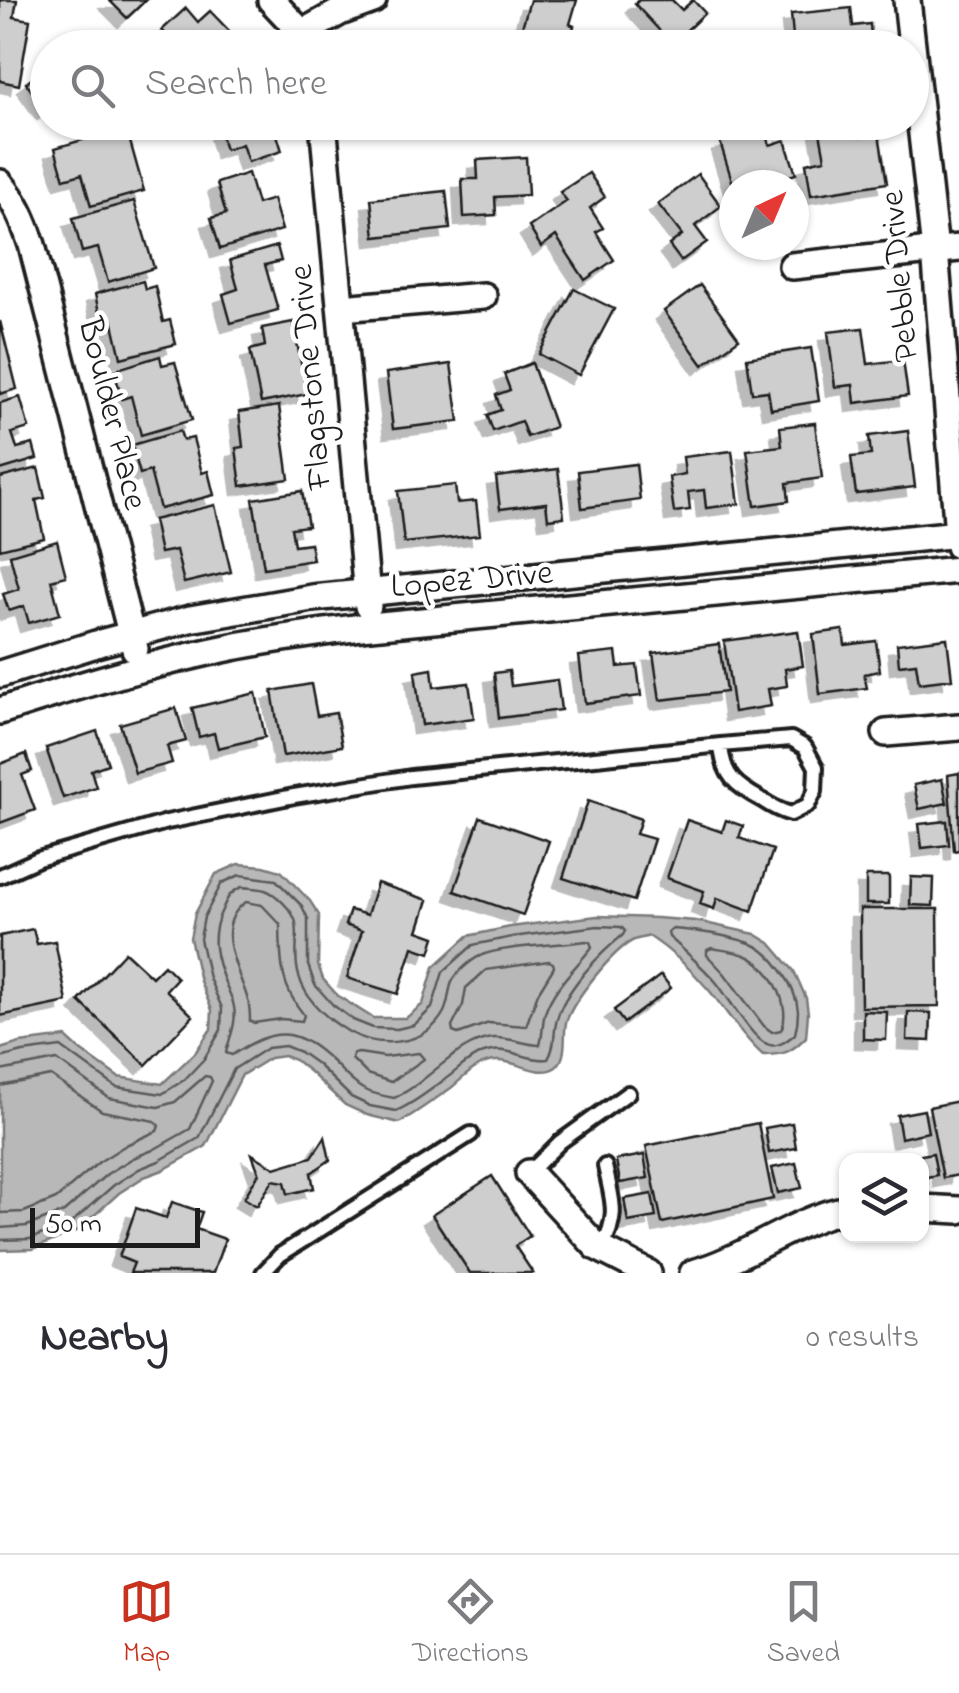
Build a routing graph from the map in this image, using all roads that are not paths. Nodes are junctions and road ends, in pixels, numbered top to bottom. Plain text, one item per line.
1 (270, 0) edge
2 (373, 0) edge
3 (907, 0) edge
4 (297, 30) edge
5 (318, 30) edge
6 (912, 30) edge
7 (929, 137) edge
8 (325, 140) edge
9 (0, 183) edge
10 (947, 249) edge
11 (792, 266) dead end
12 (483, 296) dead end
13 (341, 308) junction
14 (958, 534) edge
15 (959, 546) edge
16 (959, 570) edge
17 (367, 592) junction
18 (370, 626) junction
19 (131, 634) junction
20 (140, 668) junction
21 (0, 674) edge
22 (0, 711) edge
23 (959, 726) edge
24 (886, 733) dead end
25 (721, 744) junction
26 (0, 876) edge
27 (628, 1092) dead end
28 (471, 1134) dead end
29 (605, 1166) dead end
30 (529, 1173) joint
31 (929, 1208) edge
32 (959, 1210) edge
33 (839, 1211) edge
34 (602, 1250) junction
35 (263, 1273) edge
36 (648, 1273) edge
37 (693, 1273) edge

1 - 4 street
2 - 5 street
3 - 6 street, Pebble Drive
7 - 10 street, Pebble Drive
8 - 13 street, Flagstone Drive
9 - 19 street, Boulder Place
10 - 11 street
10 - 14 street, Pebble Drive
12 - 13 street
13 - 17 street, Flagstone Drive
14 - 15 street, Pebble Drive
14 - 17 street, Lopez Drive
16 - 18 street, Lopez Drive
17 - 18 street, Flagstone Drive
17 - 19 street, Lopez Drive
18 - 20 street, Lopez Drive
19 - 20 street, Boulder Place
19 - 21 street, Lopez Drive
20 - 22 street, Lopez Drive
23 - 24 street
25 - 25 lane
25 - 26 lane
27 - 30 lane
28 - 35 lane
29 - 34 lane
30 - 34 street
31 - 32 street
33 - 37 street
34 - 36 street

